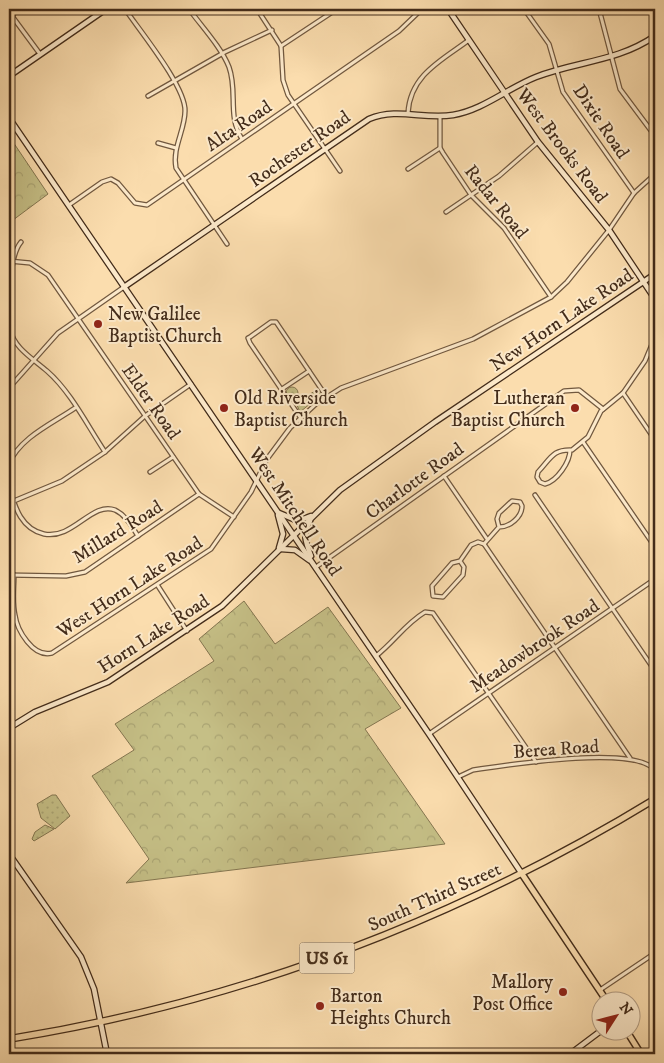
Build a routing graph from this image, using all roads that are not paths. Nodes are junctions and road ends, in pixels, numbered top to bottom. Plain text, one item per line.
1 (20, 9) edge
2 (106, 9) edge
3 (125, 9) edge
4 (189, 9) edge
5 (257, 9) edge
6 (337, 9) edge
7 (422, 9) edge
8 (448, 9) edge
9 (524, 9) edge
10 (599, 9) edge
11 (10, 13) edge
12 (272, 30) junction
13 (655, 36) edge
14 (469, 40) junction
15 (281, 46) junction
16 (40, 54) junction
17 (221, 55) junction
18 (612, 57) junction
19 (558, 71) junction
20 (9, 76) edge
21 (175, 82) junction
22 (505, 93) junction
23 (148, 96) dead end
24 (294, 104) junction
25 (408, 112) junction
26 (440, 116) junction
27 (9, 118) edge
28 (655, 136) edge
29 (242, 139) junction
30 (538, 142) junction
31 (158, 143) dead end
32 (176, 148) junction
33 (325, 148) junction
34 (440, 148) junction
35 (408, 169) dead end
36 (340, 171) dead end
37 (655, 174) edge
38 (183, 180) junction
39 (634, 193) junction
40 (471, 195) junction
41 (69, 205) junction
42 (446, 212) dead end
43 (214, 225) junction
44 (609, 230) junction
45 (20, 242) dead end
46 (227, 244) dead end
47 (11, 262) edge
48 (655, 274) edge
49 (644, 282) junction
50 (124, 287) junction
51 (551, 297) junction
52 (655, 299) edge
53 (78, 318) junction
54 (9, 331) edge
55 (655, 337) edge
56 (34, 360) junction
57 (309, 371) junction
58 (191, 384) junction
59 (9, 388) edge
60 (282, 389) junction
61 (624, 394) junction
62 (326, 396) junction
63 (75, 408) junction
64 (603, 409) junction
65 (145, 416) junction
66 (300, 417) junction
67 (655, 440) edge
68 (583, 442) junction
69 (570, 450) junction
70 (106, 452) junction
71 (174, 456) junction
72 (9, 464) edge
73 (150, 472) dead end
74 (444, 476) junction
75 (257, 481) junction
76 (9, 487) edge
77 (199, 494) junction
78 (535, 495) dead end
79 (14, 501) junction
80 (9, 504) edge
81 (277, 511) junction
82 (316, 513) junction
83 (234, 517) junction
84 (500, 526) junction
85 (294, 535) junction
86 (138, 536) junction
87 (487, 539) junction
88 (484, 544) junction
89 (655, 547) edge
90 (278, 550) junction
91 (460, 561) junction
92 (312, 562) junction
93 (316, 567) junction
94 (9, 575) edge
95 (14, 575) junction
96 (655, 579) edge
97 (158, 586) junction
98 (612, 608) junction
99 (15, 617) junction
100 (9, 618) edge
101 (187, 631) junction
102 (555, 648) junction
103 (376, 656) junction
104 (655, 671) edge
105 (489, 693) junction
106 (9, 728) edge
107 (429, 734) junction
108 (630, 758) junction
109 (536, 762) junction
110 (654, 769) edge
111 (458, 777) junction
112 (655, 799) edge
113 (9, 854) edge
114 (522, 874) junction
115 (655, 953) edge
116 (598, 990) edge
117 (600, 990) edge
118 (100, 1023) junction
119 (592, 1038) edge
120 (9, 1039) edge
121 (632, 1040) edge
122 (107, 1054) edge
123 (570, 1054) edge
124 (640, 1054) edge

1 - 11 street
2 - 16 main road
3 - 21 street
4 - 17 street
5 - 12 street
6 - 15 street
7 - 24 street, Alta Road
8 - 14 main road, West Brooks Road
9 - 19 street, Dixie Road
10 - 18 street
11 - 16 street
12 - 15 street
12 - 17 street
13 - 18 main road, Rochester Road
14 - 22 main road, West Brooks Road
14 - 25 street
15 - 24 street
16 - 20 main road
17 - 21 street
17 - 29 street
18 - 19 main road, Rochester Road
18 - 28 street
19 - 22 main road, Rochester Road
19 - 39 street, Dixie Road
21 - 23 street
21 - 32 street
22 - 26 main road, Rochester Road
22 - 30 main road, West Brooks Road
24 - 29 street, Alta Road
24 - 33 street
25 - 26 main road, Rochester Road
25 - 33 main road, Rochester Road
26 - 34 street
27 - 41 main road, West Mitchell Road
29 - 38 street, Alta Road
30 - 40 street
30 - 44 main road, West Brooks Road
31 - 32 street
32 - 38 street
33 - 36 street
33 - 43 main road, Rochester Road
34 - 35 street
34 - 40 street, Radar Road
37 - 39 street, West Horn Lake Road
38 - 41 street, Alta Road
38 - 43 street
39 - 44 street, West Horn Lake Road
40 - 42 street
40 - 51 street, Radar Road
41 - 50 main road, West Mitchell Road
43 - 46 street
43 - 50 main road, Rochester Road
44 - 49 main road, West Brooks Road
44 - 51 street, West Horn Lake Road
45 - 47 street
47 - 53 street, Elder Road
47 - 54 street
48 - 49 main road, New Horn Lake Road
49 - 52 main road, West Brooks Road
49 - 82 main road, New Horn Lake Road
50 - 53 street, Rochester Road
50 - 58 main road, West Mitchell Road
51 - 62 street, West Horn Lake Road
53 - 56 street, Rochester Road
53 - 65 street, Elder Road
54 - 56 street
55 - 61 street
56 - 59 street, Rochester Road
56 - 63 street
57 - 60 street
57 - 60 street
57 - 62 street
58 - 65 street
58 - 75 main road, West Mitchell Road
60 - 66 street
61 - 64 street
61 - 67 street
62 - 66 street, West Horn Lake Road
63 - 70 street
63 - 72 street
64 - 68 street
64 - 74 street, Charlotte Road
65 - 70 street
65 - 71 street, Elder Road
66 - 75 street, West Horn Lake Road
68 - 69 street
68 - 89 street
69 - 69 street
70 - 79 street
71 - 73 street
71 - 77 street, Elder Road
74 - 87 street
74 - 93 street, Charlotte Road
75 - 81 main road, West Mitchell Road
75 - 83 street, West Horn Lake Road
76 - 79 street
77 - 83 street, Elder Road
77 - 86 street, Millard Road
78 - 98 street
79 - 80 street
79 - 86 street
81 - 82 main road
81 - 85 main road, West Mitchell Road
81 - 90 main road
82 - 85 main road, New Horn Lake Road
82 - 92 main road
83 - 97 street, West Horn Lake Road
84 - 84 street
84 - 87 street
85 - 90 main road, Horn Lake Road
85 - 92 main road, West Mitchell Road
86 - 95 street, Millard Road
87 - 88 street
88 - 91 street
88 - 102 street
90 - 92 main road
90 - 101 main road, Horn Lake Road
91 - 91 street
92 - 93 main road, West Mitchell Road
93 - 103 main road, West Mitchell Road
94 - 95 street, Millard Road
95 - 99 street
96 - 98 street, Meadowbrook Road
97 - 99 street, West Horn Lake Road
97 - 101 street
98 - 102 street, Meadowbrook Road
98 - 104 street
99 - 100 street
101 - 106 main road, Horn Lake Road
102 - 105 street, Meadowbrook Road
102 - 108 street
103 - 105 street
103 - 107 main road, West Mitchell Road
105 - 107 street, Meadowbrook Road
105 - 109 street
107 - 111 main road, West Mitchell Road
108 - 109 street, Berea Road
108 - 110 street, Berea Road
109 - 111 street, Berea Road
111 - 114 main road, West Mitchell Road
112 - 114 highway, South Third Street / US 61
113 - 118 main road
114 - 116 main road
114 - 118 highway, South Third Street / US 61
115 - 117 street
118 - 120 highway, South Third Street / US 61
118 - 122 main road
119 - 123 main road
121 - 124 main road

